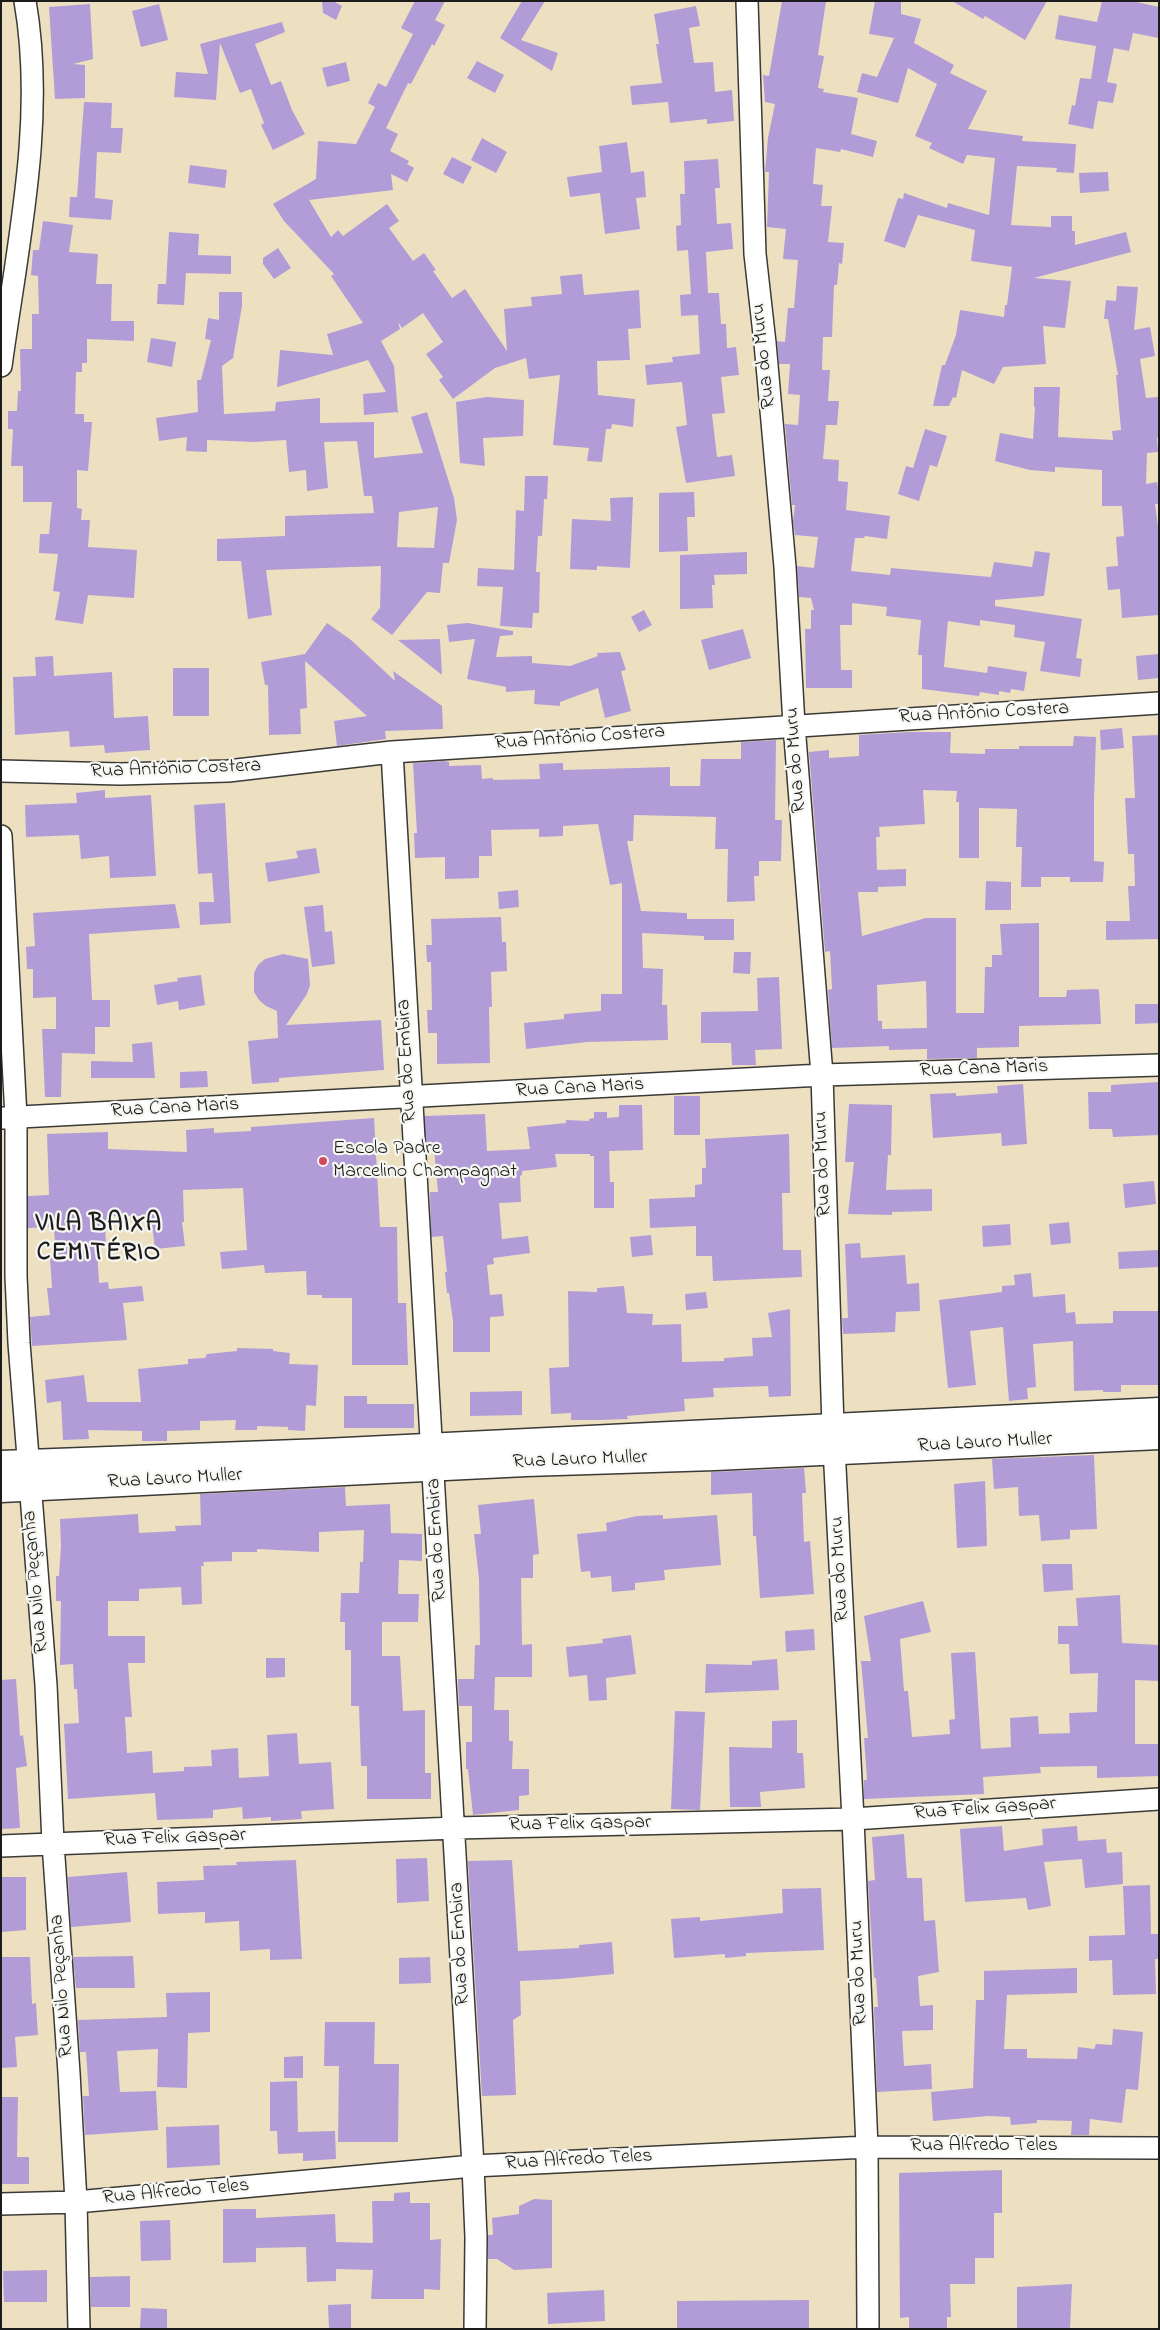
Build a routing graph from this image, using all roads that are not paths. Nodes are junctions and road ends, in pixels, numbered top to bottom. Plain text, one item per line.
1 (25, 1) edge
2 (747, 1) edge
3 (1, 366) edge
4 (1159, 704) edge
5 (794, 725) junction
6 (392, 752) junction
7 (1, 771) edge
8 (1, 836) edge
9 (1159, 1065) edge
10 (822, 1075) junction
11 (410, 1098) junction
12 (9, 1117) edge
13 (1159, 1411) edge
14 (1159, 1436) edge
15 (834, 1439) junction
16 (433, 1457) junction
17 (1, 1464) edge
18 (30, 1475) junction
19 (1, 1489) edge
20 (1159, 1799) edge
21 (853, 1819) junction
22 (455, 1828) junction
23 (53, 1843) junction
24 (1, 1846) edge
25 (867, 2147) junction
26 (1159, 2148) edge
27 (473, 2166) junction
28 (76, 2202) junction
29 (1, 2204) edge
30 (79, 2329) edge
31 (476, 2329) edge
32 (868, 2329) edge

1 - 3 street
2 - 5 street, Rua do Muru
4 - 5 street, Rua Antônio Costera
5 - 6 street, Rua Antônio Costera
5 - 10 street, Rua do Muru
6 - 7 street, Rua Antônio Costera
6 - 11 street, Rua do Embira
8 - 12 street, Rua Nilo Peçanha
9 - 10 street, Rua Cana Maris
10 - 11 street, Rua Cana Maris
10 - 15 street, Rua do Muru
11 - 12 street, Rua Cana Maris
11 - 16 street, Rua do Embira
12 - 18 street, Rua Nilo Peçanha
13 - 15 street, Rua Lauro Muller
14 - 15 street, Rua Lauro Muller
15 - 16 street, Rua Lauro Muller
15 - 21 street, Rua do Muru
16 - 18 street, Rua Lauro Muller
16 - 22 street, Rua do Embira
17 - 18 street, Rua Lauro Muller
18 - 19 street, Rua Lauro Muller
18 - 23 street, Rua Nilo Peçanha
20 - 21 street, Rua Felix Gaspar
21 - 22 street, Rua Felix Gaspar
21 - 25 street, Rua do Muru
22 - 23 street, Rua Felix Gaspar
22 - 27 street, Rua do Embira
23 - 24 street, Rua Felix Gaspar
23 - 28 street, Rua Nilo Peçanha
25 - 26 street, Rua Alfredo Teles
25 - 27 street, Rua Alfredo Teles
25 - 32 street, Rua do Muru
27 - 28 street, Rua Alfredo Teles
27 - 31 street, Rua do Embira
28 - 29 street, Rua Alfredo Teles
28 - 30 street, Rua Nilo Peçanha

